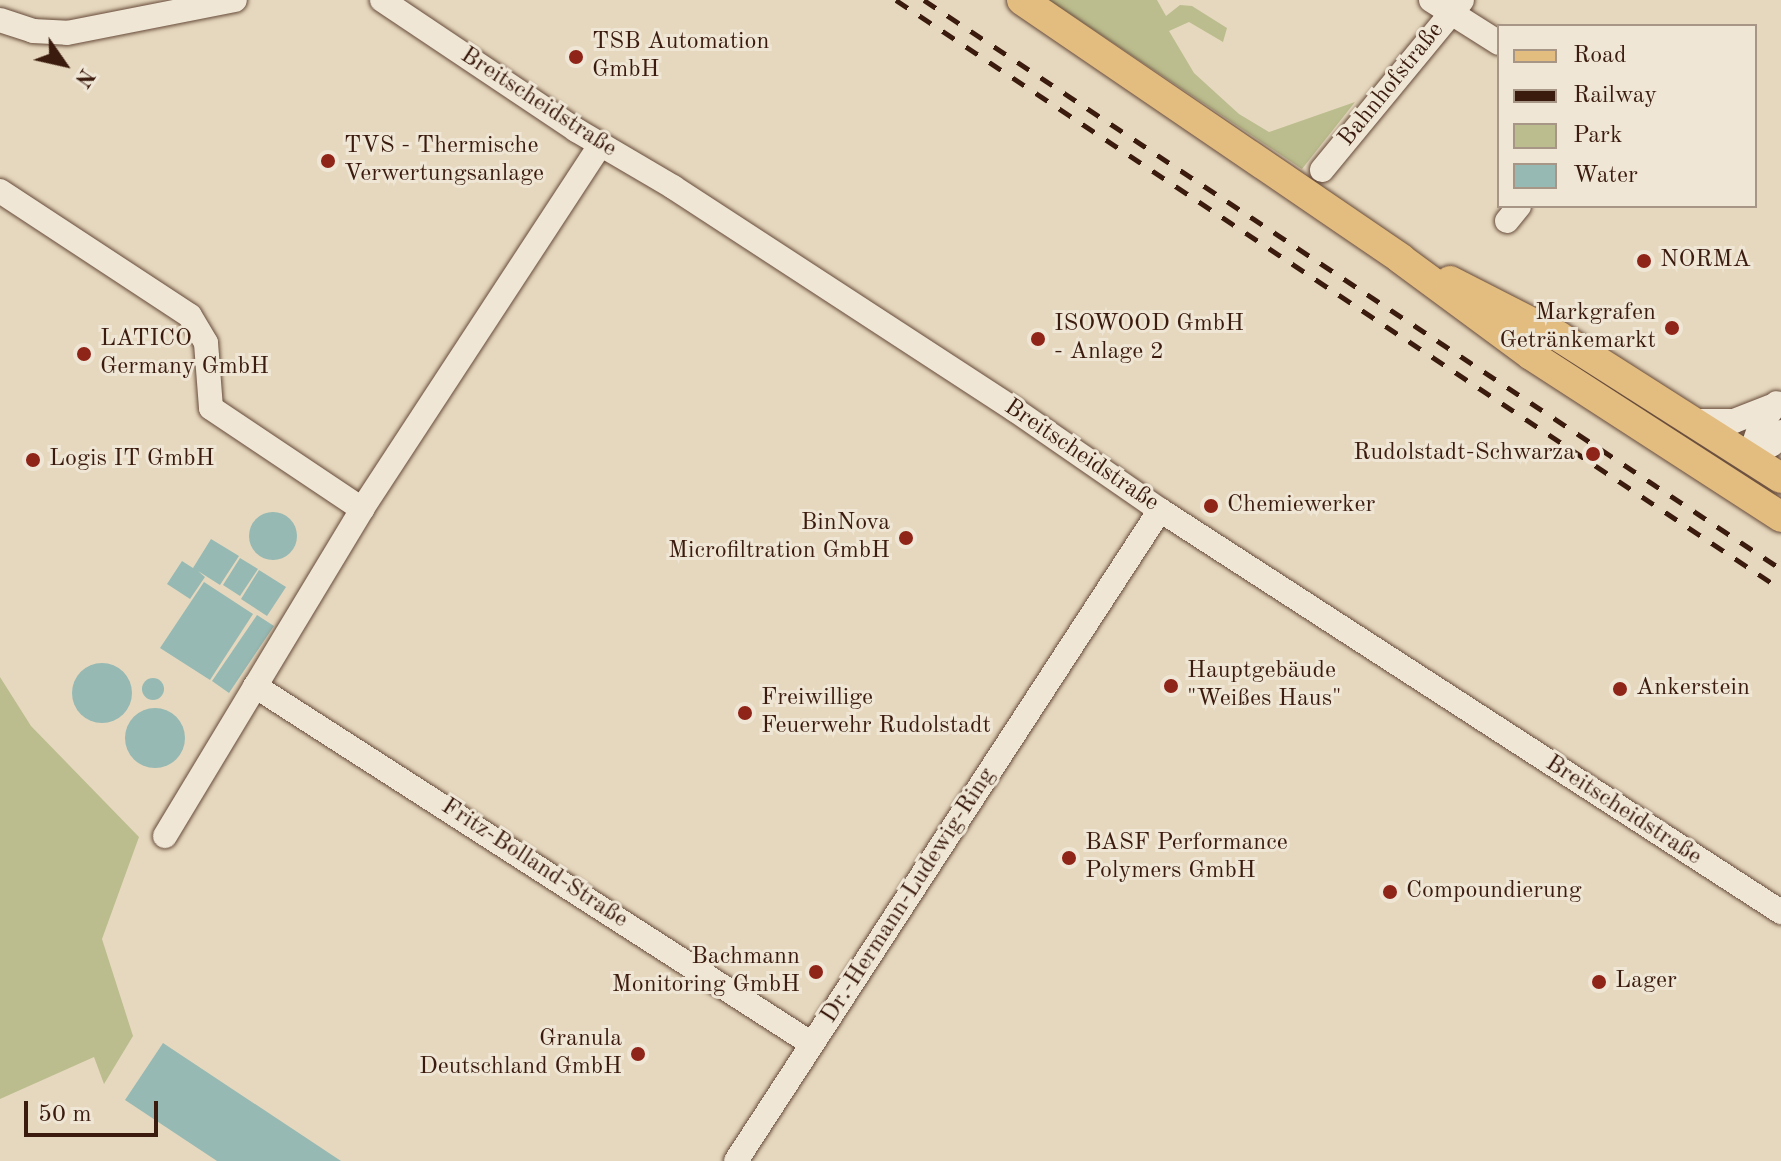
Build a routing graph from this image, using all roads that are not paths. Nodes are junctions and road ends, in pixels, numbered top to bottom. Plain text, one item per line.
1 (235, 0) edge
2 (382, 0) edge
3 (1022, 0) edge
4 (1448, 4) edge
5 (0, 20) edge
6 (1497, 41) edge
7 (600, 145) junction
8 (1322, 170) dead end
9 (0, 191) edge
10 (1401, 259) junction
11 (1778, 402) edge
12 (1693, 421) junction
13 (1781, 432) edge
14 (1749, 458) junction
15 (1781, 478) edge
16 (1732, 485) junction
17 (362, 509) junction
18 (1160, 510) junction
19 (1781, 517) edge
20 (255, 686) junction
21 (165, 836) dead end
22 (1781, 912) edge
23 (812, 1044) junction
24 (736, 1161) edge

1 - 5 street
2 - 7 street, Breitscheidstraße
3 - 10 main road
4 - 6 street
4 - 8 street, Bahnhofstraße
7 - 17 street
7 - 18 street, Breitscheidstraße
9 - 17 street
10 - 12 main road
10 - 16 main road
11 - 12 street
11 - 14 street
12 - 14 main road
13 - 14 street
14 - 15 main road
14 - 16 main road
16 - 19 main road
17 - 20 street
18 - 22 street, Breitscheidstraße
18 - 23 street, Dr.-Hermann-Ludewig-Ring
20 - 21 street
20 - 23 street, Fritz-Bolland-Straße
23 - 24 street, Dr.-Hermann-Ludewig-Ring

